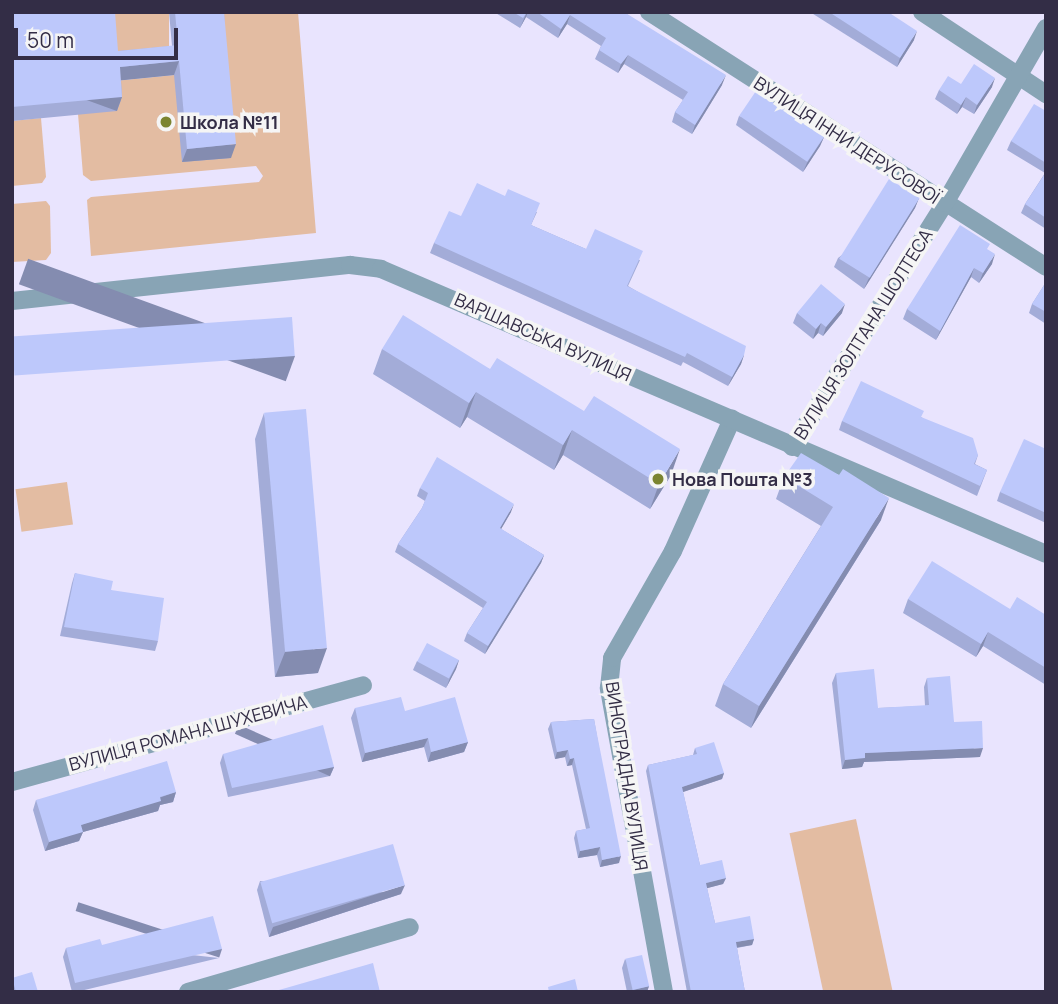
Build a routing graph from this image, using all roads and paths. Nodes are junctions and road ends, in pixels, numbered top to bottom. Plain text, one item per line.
1 (649, 12) edge
2 (922, 12) edge
3 (1046, 28) edge
4 (1021, 76) junction
5 (1046, 94) edge
6 (945, 203) junction
7 (1046, 267) edge
8 (12, 301) edge
9 (732, 419) junction
10 (792, 447) junction
11 (1046, 554) edge
12 (363, 685) dead end
13 (12, 782) edge
14 (410, 927) dead end
15 (188, 992) edge
16 (664, 992) edge

1 - 6 street, ВУЛИЦЯ ІННИ ДЕРУСОВОЇ
2 - 4 street
3 - 4 street, ВУЛИЦЯ ЗОЛТАНА ШОЛТЕСА
4 - 5 street
4 - 6 street, ВУЛИЦЯ ЗОЛТАНА ШОЛТЕСА
6 - 7 street, ВУЛИЦЯ ІННИ ДЕРУСОВОЇ
6 - 10 street, ВУЛИЦЯ ЗОЛТАНА ШОЛТЕСА
8 - 9 street, ВАРШАВСЬКА ВУЛИЦЯ
9 - 10 street, ВАРШАВСЬКА ВУЛИЦЯ
9 - 16 street, ВИНОГРАДНА ВУЛИЦЯ
10 - 11 street, ВАРШАВСЬКА ВУЛИЦЯ
12 - 13 street, ВУЛИЦЯ РОМАНА ШУХЕВИЧА
14 - 15 street

